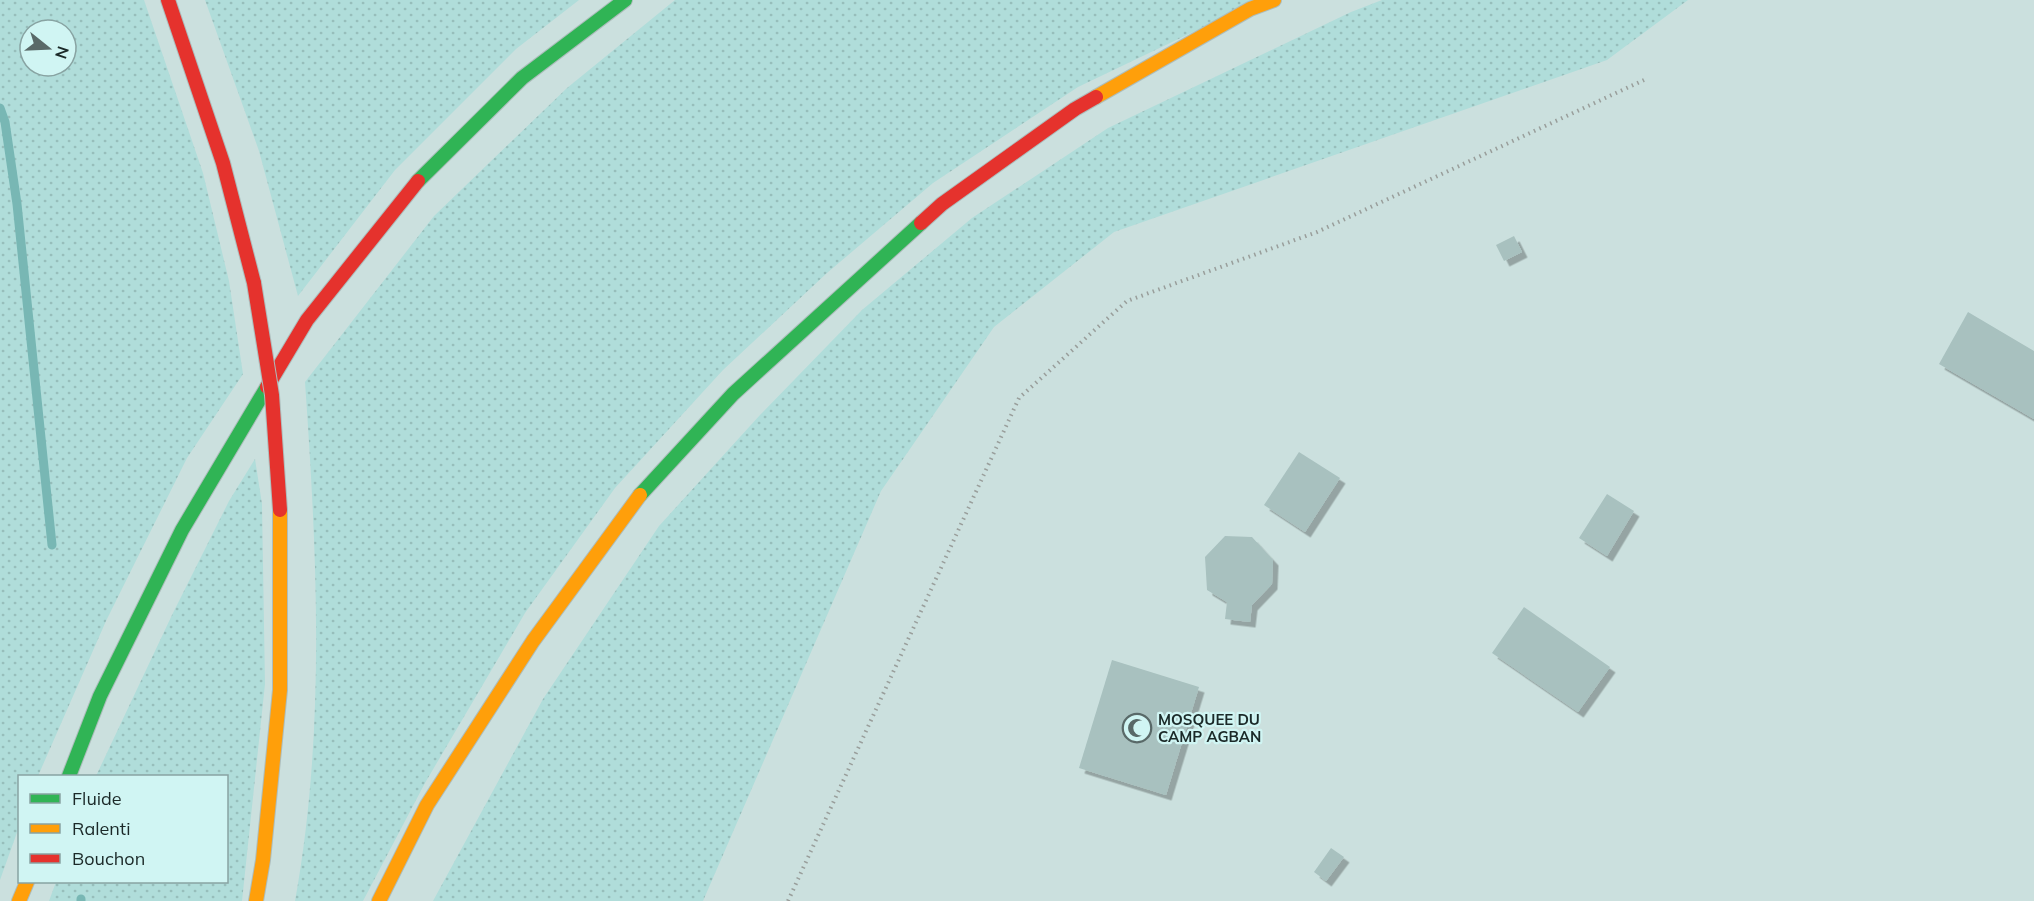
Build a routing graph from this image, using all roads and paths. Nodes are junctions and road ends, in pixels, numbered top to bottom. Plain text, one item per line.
1 (168, 0) edge
2 (625, 0) edge
3 (1274, 0) edge
4 (1644, 80) dead end
5 (70, 775) edge
6 (27, 883) edge
7 (20, 901) edge
8 (256, 901) edge
9 (379, 901) edge
10 (788, 901) edge

1 - 8 highway, bridge
2 - 5 highway
3 - 9 highway
4 - 10 path
6 - 7 highway

